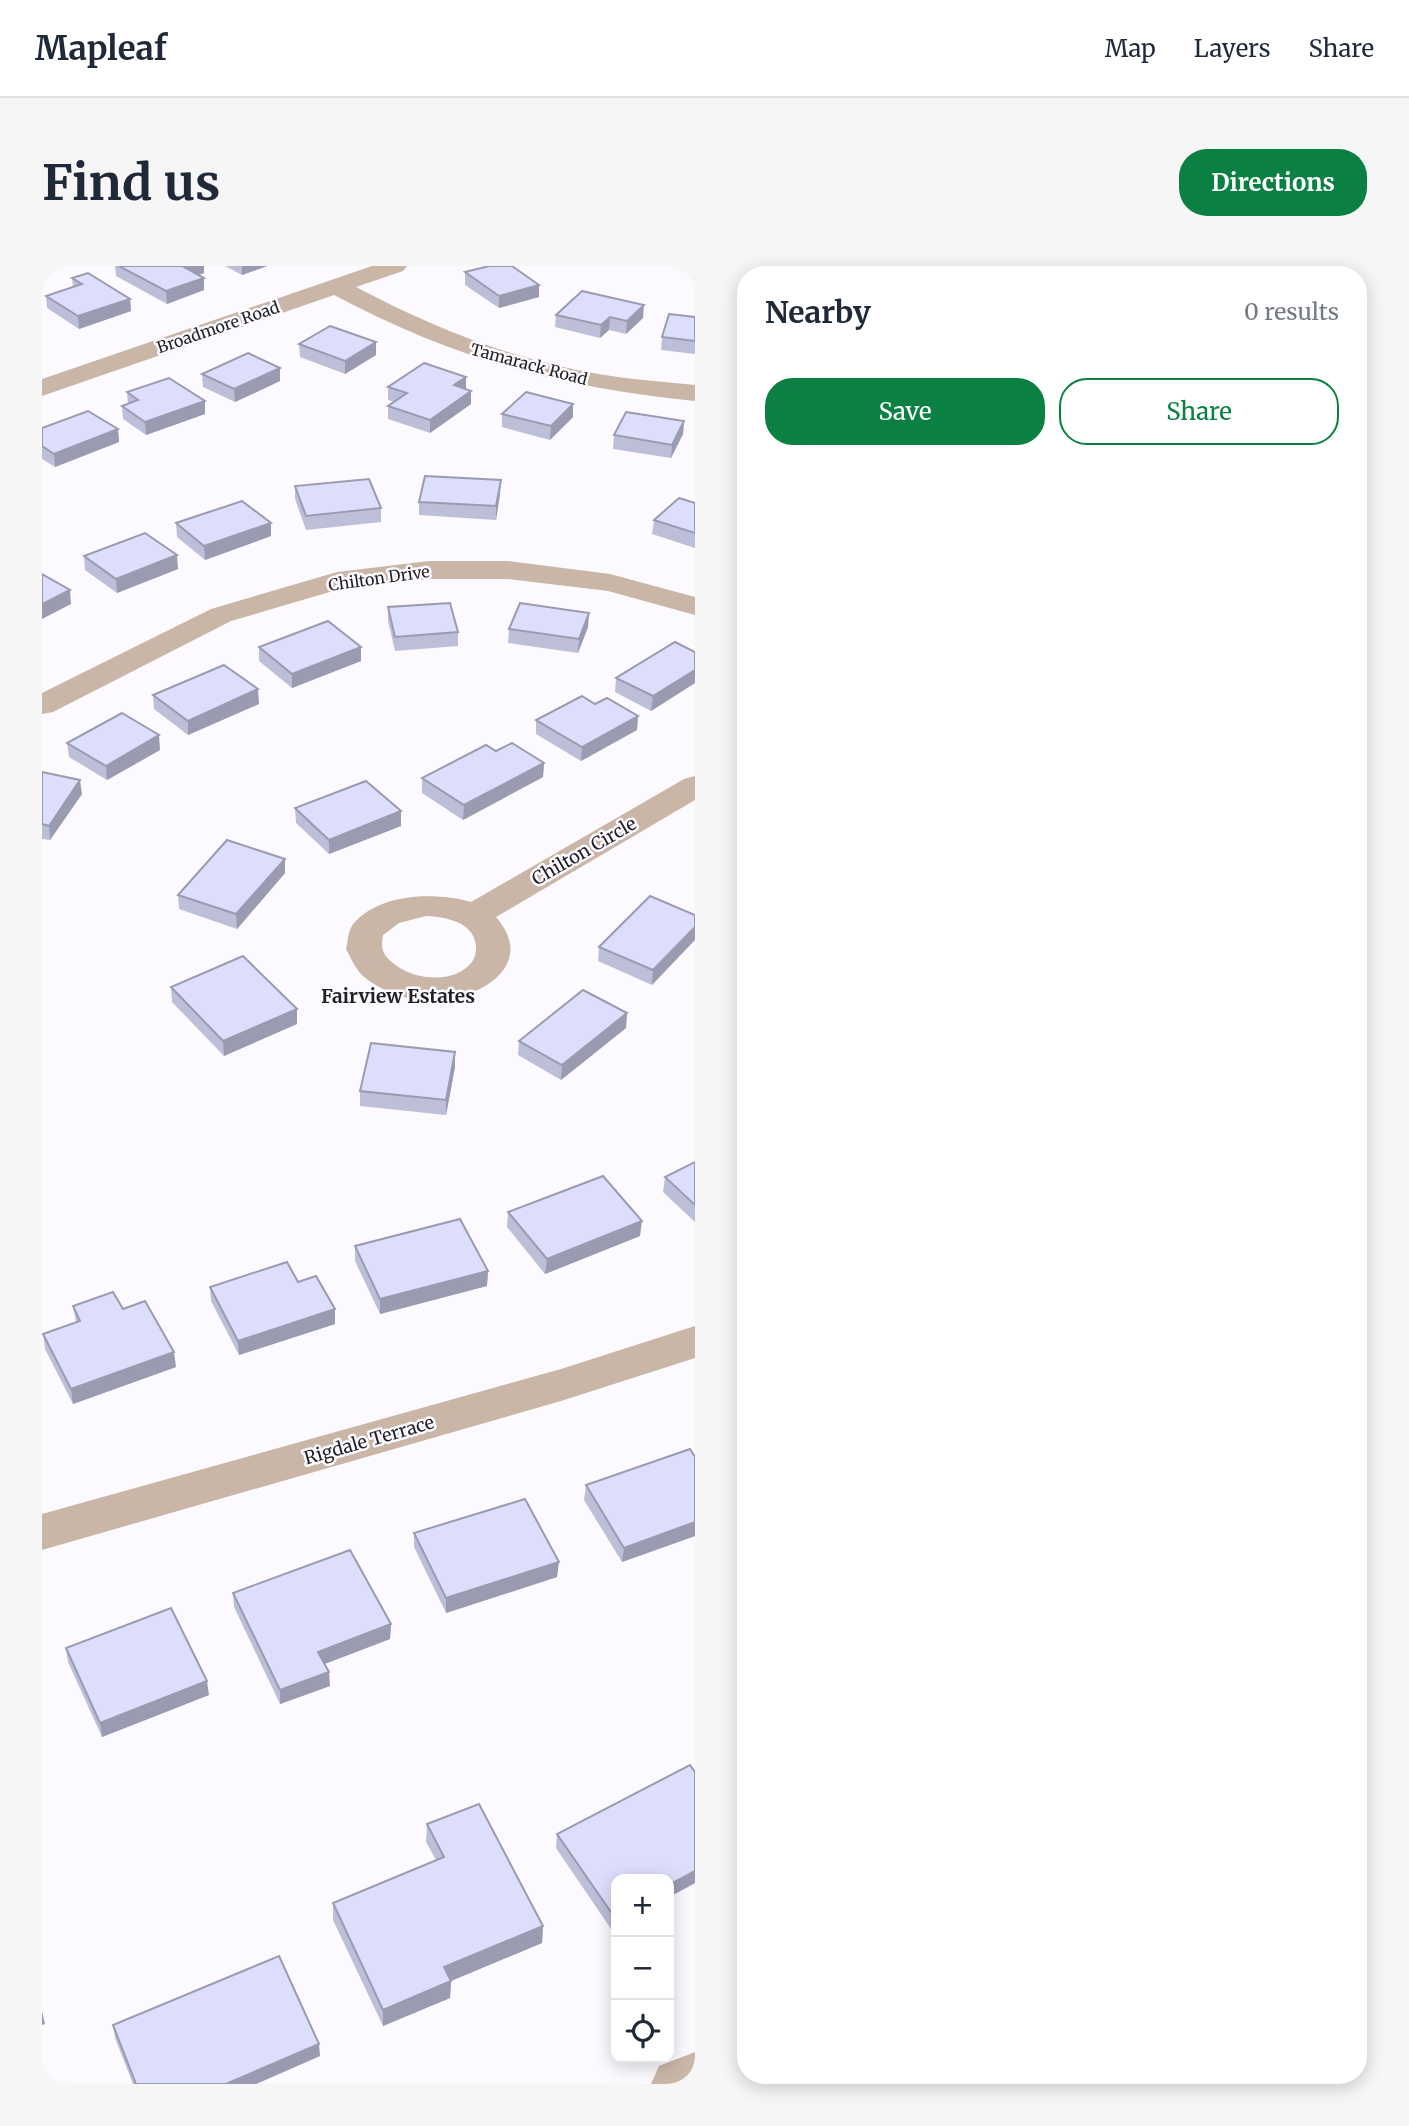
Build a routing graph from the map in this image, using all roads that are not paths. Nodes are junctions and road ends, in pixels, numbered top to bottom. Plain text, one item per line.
1 (395, 266) edge
2 (335, 286) junction
3 (42, 388) edge
4 (695, 393) edge
5 (695, 606) edge
6 (42, 705) edge
7 (695, 786) edge
8 (473, 916) dead end
9 (695, 1342) edge
10 (42, 1532) edge
11 (695, 2078) edge
12 (678, 2084) edge

1 - 2 street, Broadmore Road
2 - 3 street, Broadmore Road
2 - 4 street, Tamarack Road
5 - 6 street, Chilton Drive
7 - 8 street, Chilton Circle
9 - 10 street, Rigdale Terrace
11 - 12 street

